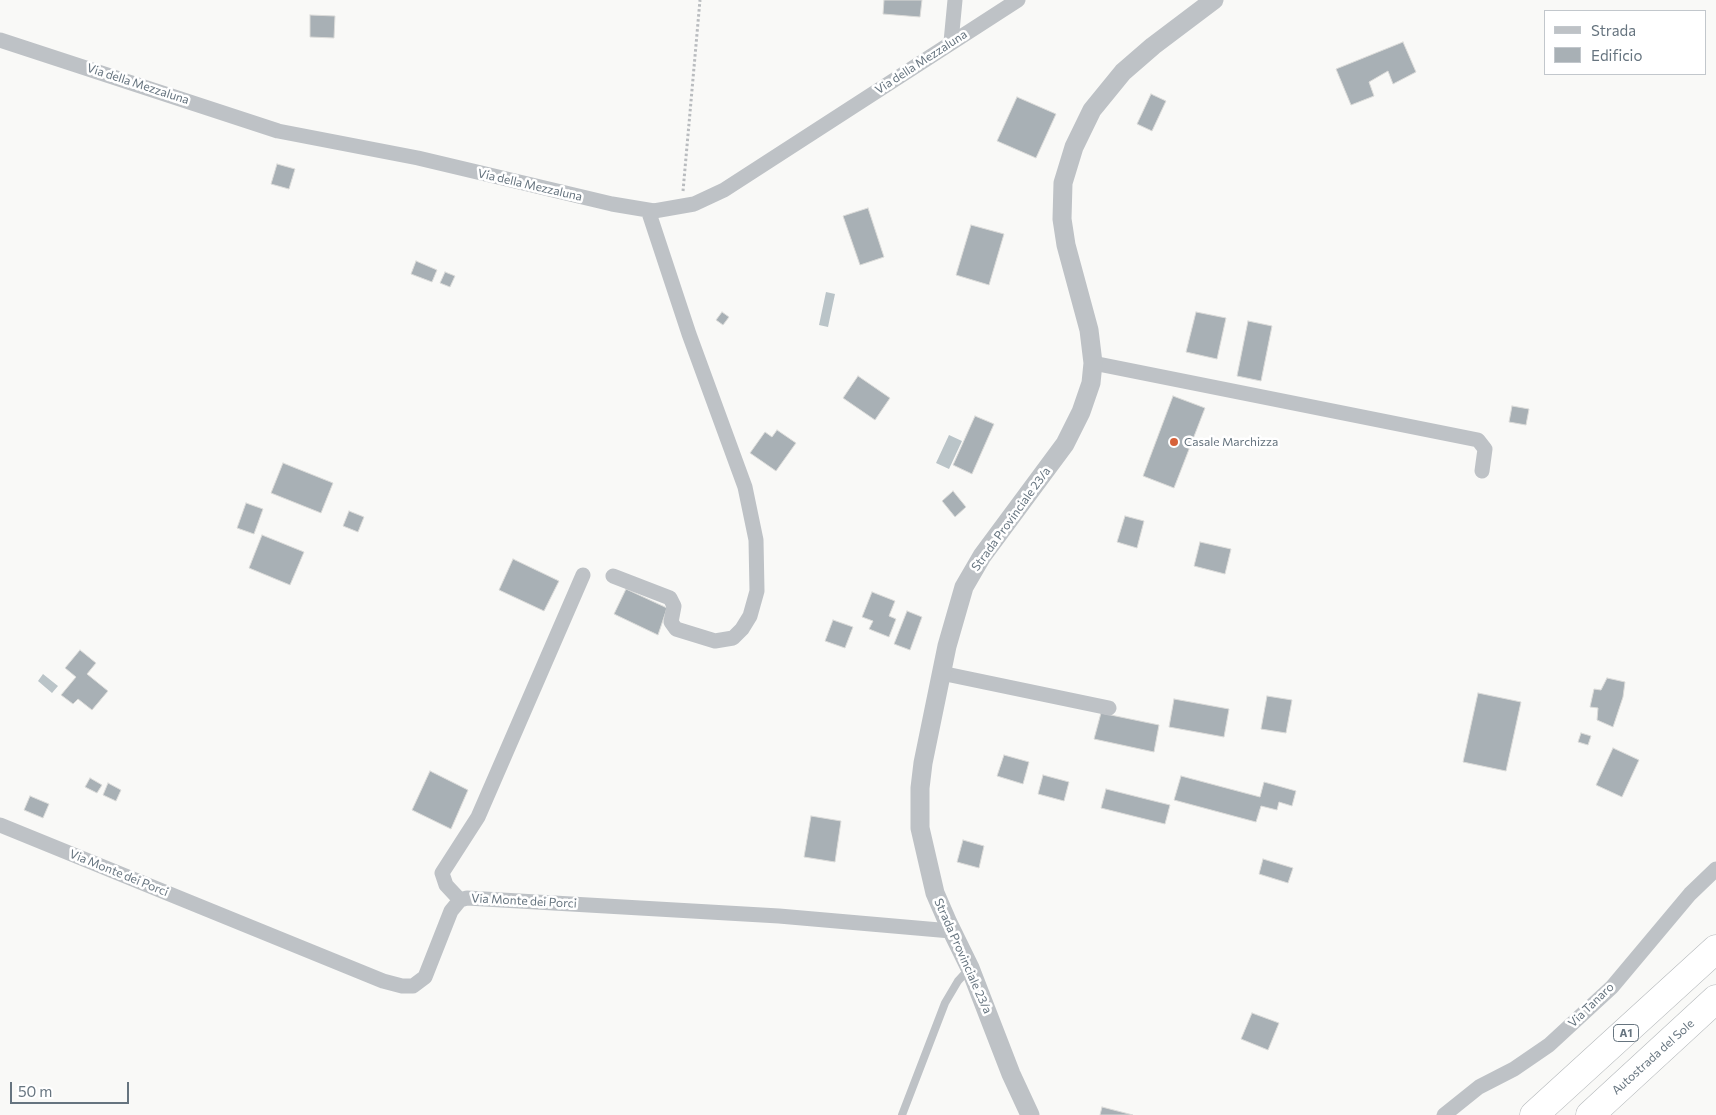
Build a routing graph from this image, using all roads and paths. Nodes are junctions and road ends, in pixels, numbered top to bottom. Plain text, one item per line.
1 (700, 0) edge
2 (955, 0) edge
3 (1018, 0) edge
4 (1214, 0) edge
5 (0, 40) edge
6 (952, 42) junction
7 (682, 207) junction
8 (648, 210) junction
9 (1093, 363) junction
10 (1482, 471) dead end
11 (582, 575) dead end
12 (613, 576) dead end
13 (941, 673) junction
14 (1110, 708) dead end
15 (0, 825) edge
16 (1716, 869) edge
17 (460, 900) junction
18 (951, 931) junction
19 (1716, 949) edge
20 (970, 968) junction
21 (1716, 999) edge
22 (902, 1115) edge
23 (1030, 1115) edge
24 (1444, 1115) edge
25 (1534, 1115) edge
26 (1590, 1115) edge

1 - 7 path
2 - 6 street
3 - 6 street, Via della Mezzaluna
4 - 9 street, Strada Provinciale 23/a
5 - 8 street, Via della Mezzaluna
6 - 7 street, Via della Mezzaluna
7 - 8 street, Via della Mezzaluna
8 - 12 street
9 - 10 street
9 - 13 street, Strada Provinciale 23/a
11 - 17 street
13 - 14 street
13 - 18 street, Strada Provinciale 23/a
15 - 17 street, Via Monte dei Porci
16 - 24 street, Via Tanaro
17 - 18 street, Via Monte dei Porci
18 - 20 street, Strada Provinciale 23/a
19 - 25 highway, A1
20 - 22 lane
20 - 23 street, Strada Provinciale 23/a
21 - 26 highway, Autostrada del Sole

